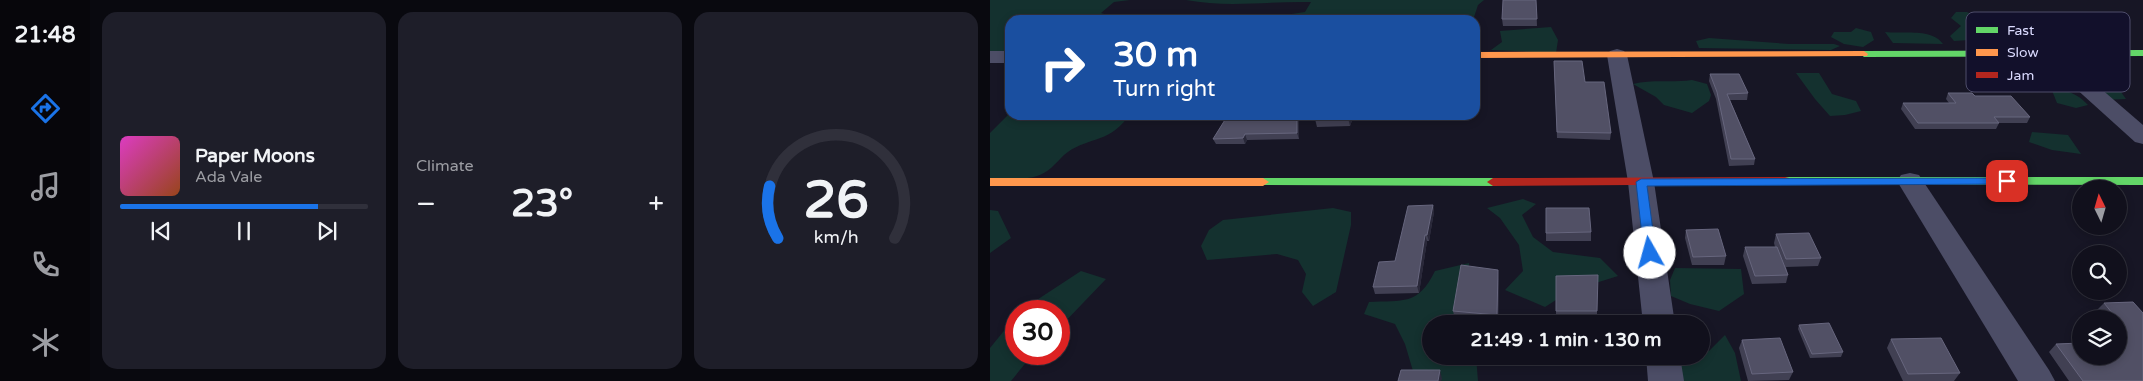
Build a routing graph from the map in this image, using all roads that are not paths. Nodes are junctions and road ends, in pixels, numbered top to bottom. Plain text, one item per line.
1 (2130, 53) edge
2 (2143, 53) edge
3 (1966, 54) edge
4 (1480, 55) edge
5 (1617, 55) junction
6 (990, 57) edge
7 (1005, 57) edge
8 (2092, 92) edge
9 (2143, 137) edge
10 (1910, 181) junction
11 (2143, 181) edge
12 (990, 182) edge
13 (1641, 182) junction
14 (1658, 315) edge
15 (1664, 365) edge
16 (1666, 381) edge
17 (2037, 381) edge

1 - 2 street
3 - 5 street
4 - 5 street
5 - 13 street
6 - 7 street
8 - 9 street
10 - 11 street
10 - 13 street
10 - 17 street
12 - 13 street
13 - 14 street
15 - 16 street

